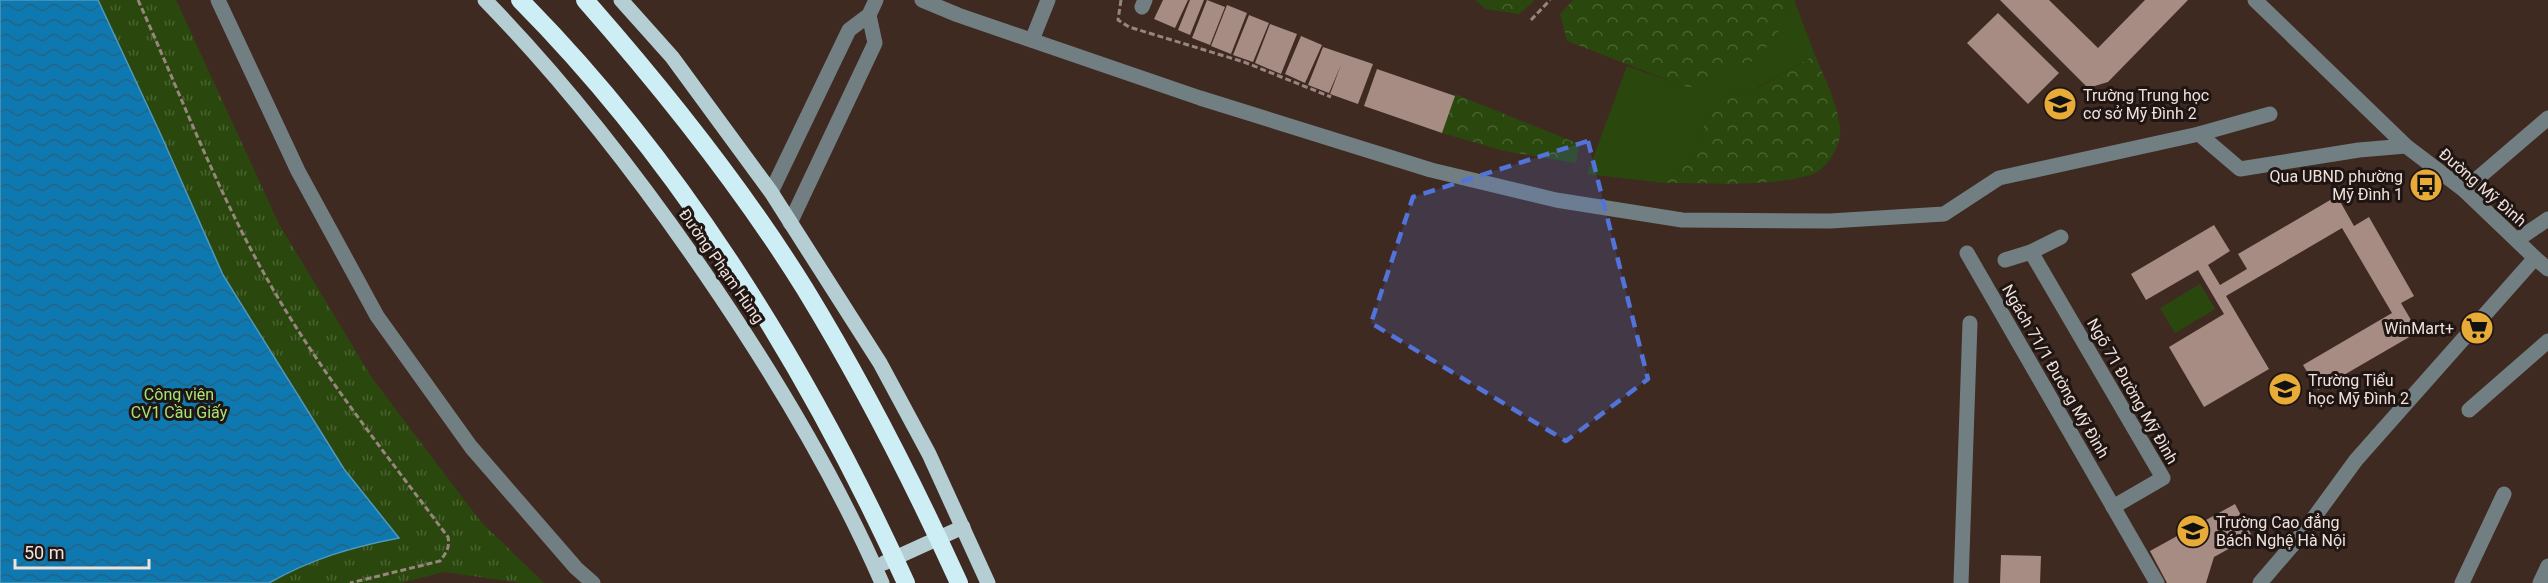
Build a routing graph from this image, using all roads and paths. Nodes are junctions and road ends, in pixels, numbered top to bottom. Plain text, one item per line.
1 (138, 0) edge
2 (218, 0) edge
3 (485, 0) edge
4 (520, 0) edge
5 (585, 0) edge
6 (621, 0) edge
7 (876, 0) edge
8 (922, 0) edge
9 (1048, 0) edge
10 (1121, 0) edge
11 (1550, 0) edge
12 (2254, 0) edge
13 (869, 15) junction
14 (1531, 20) dead end
15 (1032, 40) junction
16 (1331, 97) dead end
17 (2270, 114) dead end
18 (2548, 118) edge
19 (2199, 134) junction
20 (2406, 146) junction
21 (2464, 190) junction
22 (771, 192) junction
23 (2548, 219) edge
24 (790, 223) junction
25 (2061, 237) dead end
26 (2517, 240) junction
27 (2031, 252) junction
28 (1967, 253) dead end
29 (2535, 258) junction
30 (2005, 260) dead end
31 (2548, 269) edge
32 (1970, 324) dead end
33 (2548, 341) edge
34 (2469, 410) dead end
35 (2504, 494) dead end
36 (2113, 507) junction
37 (963, 526) junction
38 (2548, 566) edge
39 (875, 567) junction
40 (350, 583) edge
41 (592, 583) edge
42 (882, 583) edge
43 (906, 583) edge
44 (959, 583) edge
45 (988, 583) edge
46 (1961, 583) edge
47 (2157, 583) edge
48 (2260, 583) edge
49 (2462, 583) edge
50 (2540, 583) edge

1 - 40 path
2 - 41 street
3 - 39 main road, Đường Phạm Hùng
4 - 43 highway, bridge
5 - 44 highway, bridge
6 - 22 main road
7 - 13 street
8 - 15 street
9 - 15 street
10 - 16 path
11 - 14 path
12 - 20 street, Đường Mỹ Đình
13 - 22 street
13 - 24 street
15 - 19 street
17 - 19 street
18 - 21 street
19 - 20 street
20 - 21 street, Đường Mỹ Đình
21 - 26 street, Đường Mỹ Đình
22 - 24 main road
23 - 26 street
24 - 37 main road
25 - 27 street
26 - 29 street, Đường Mỹ Đình
27 - 30 street
27 - 36 street, Ngõ 71 Đường Mỹ Đình
28 - 36 street, Ngách 71/1 Đường Mỹ Đình
29 - 31 street, Đường Mỹ Đình
29 - 48 street
32 - 46 street
33 - 34 street
35 - 49 street
36 - 47 street
37 - 39 main road
37 - 45 main road
38 - 50 street
39 - 42 main road, Đường Phạm Hùng

